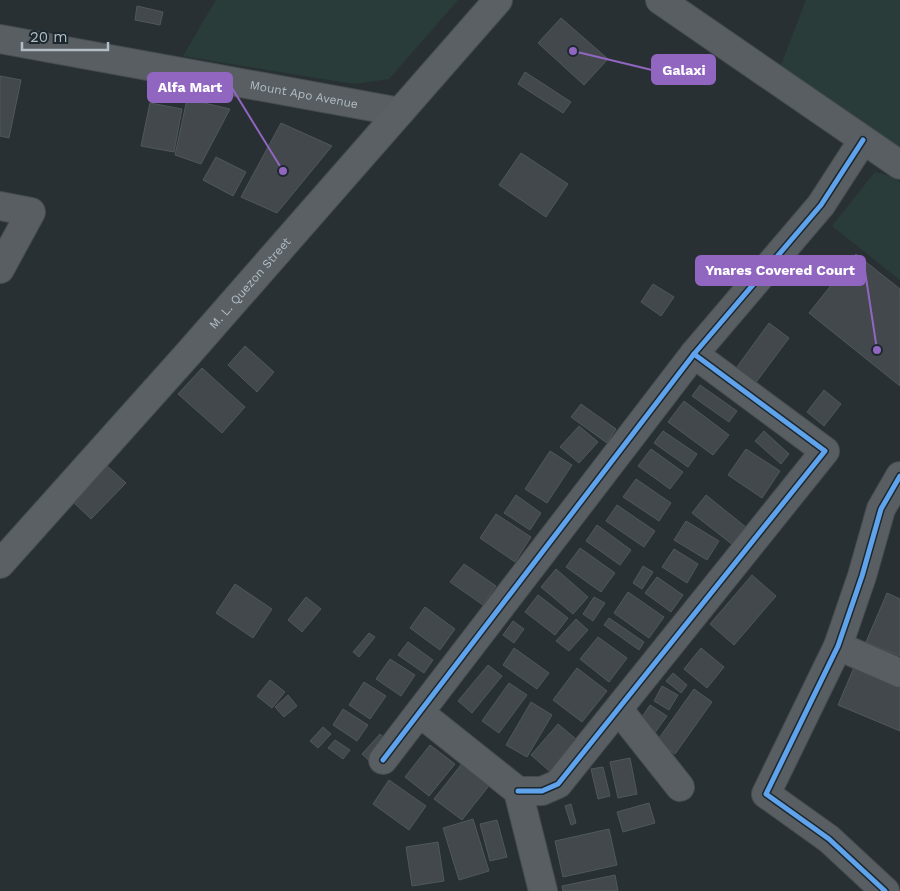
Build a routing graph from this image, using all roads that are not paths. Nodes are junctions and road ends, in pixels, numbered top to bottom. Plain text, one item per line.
1 (498, 0) edge
2 (660, 0) edge
3 (0, 39) edge
4 (400, 112) junction
5 (863, 140) junction
6 (900, 165) edge
7 (0, 206) edge
8 (0, 268) edge
9 (694, 354) junction
10 (900, 476) edge
11 (0, 564) edge
12 (838, 646) junction
13 (900, 673) edge
14 (619, 710) junction
15 (420, 713) junction
16 (383, 760) dead end
17 (680, 787) dead end
18 (518, 791) junction
19 (543, 891) edge
20 (885, 891) edge

1 - 4 main road, M. L. Quezon Street
2 - 5 street
3 - 4 street, Mount Apo Avenue
4 - 11 main road, M. L. Quezon Street
5 - 6 street
5 - 9 street
7 - 8 street
9 - 14 street
9 - 15 street
10 - 12 street
12 - 13 street
12 - 20 street
14 - 17 street
14 - 18 street
15 - 16 street
15 - 18 street
18 - 19 street

